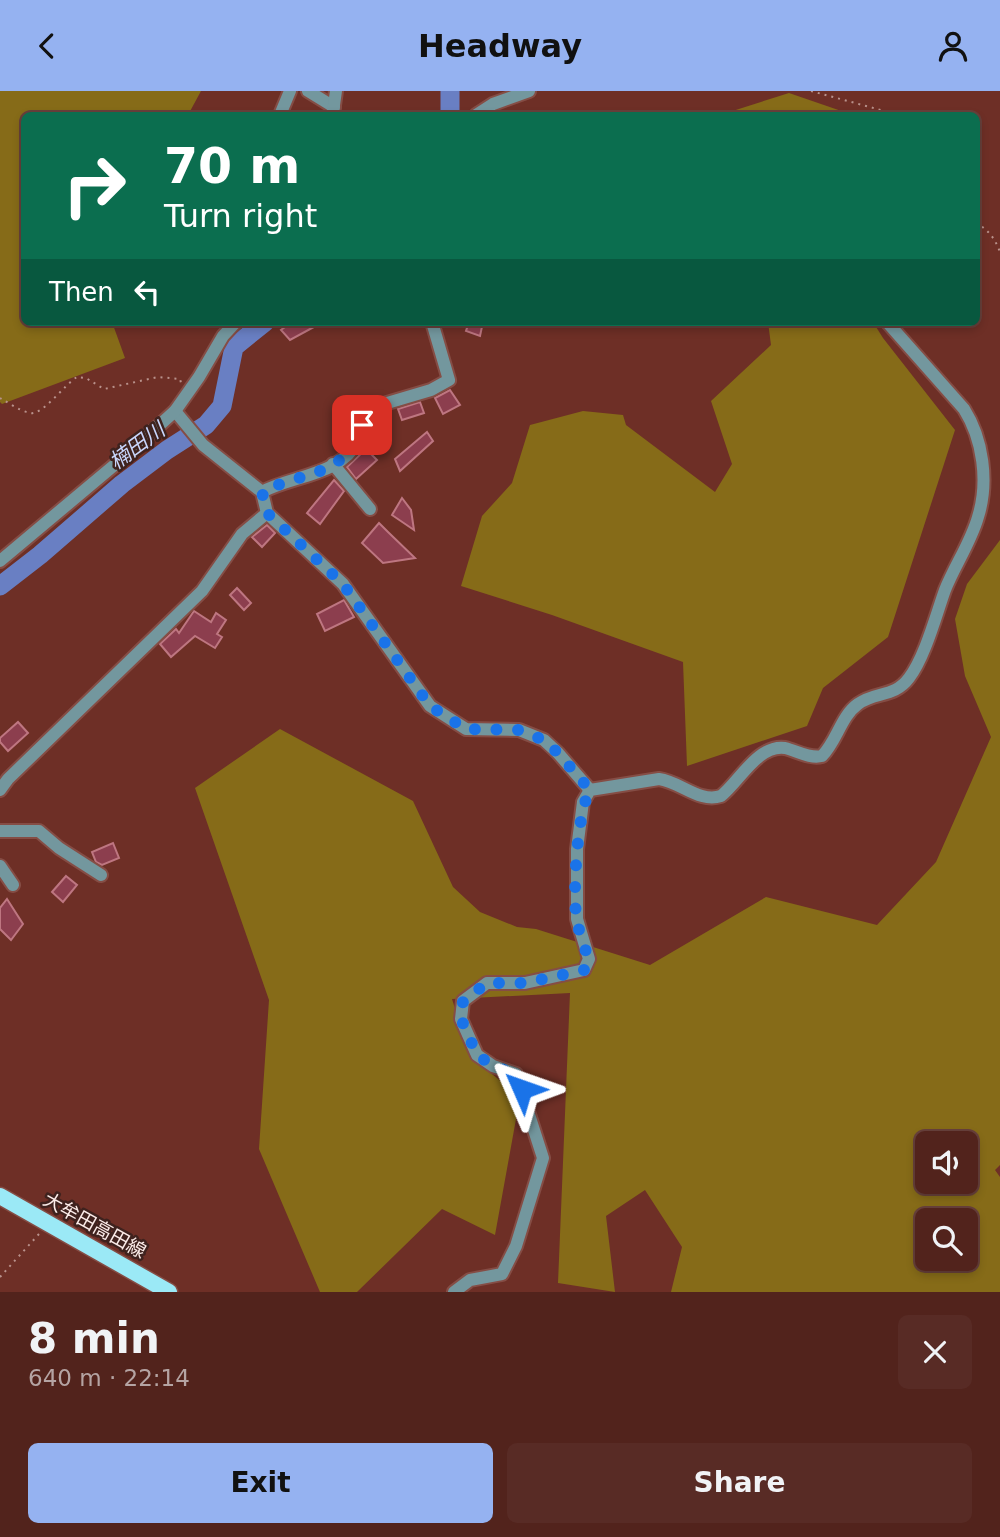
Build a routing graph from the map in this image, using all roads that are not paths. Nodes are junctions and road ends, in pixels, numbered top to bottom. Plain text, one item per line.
1 (290, 91) edge
2 (308, 91) edge
3 (336, 91) edge
4 (529, 91) edge
5 (333, 111) edge
6 (281, 112) edge
7 (480, 112) edge
8 (233, 326) edge
9 (433, 326) edge
10 (891, 326) edge
11 (175, 411) junction
12 (333, 464) junction
13 (262, 492) junction
14 (370, 509) dead end
15 (267, 513) junction
16 (0, 561) edge
17 (0, 790) edge
18 (590, 790) junction
19 (0, 831) edge
20 (0, 866) edge
21 (101, 875) dead end
22 (13, 884) dead end
23 (0, 1196) edge
24 (169, 1292) edge
25 (454, 1292) edge

1 - 6 street
2 - 5 street
3 - 5 street
4 - 7 street
8 - 11 street
9 - 12 street
10 - 18 street
11 - 13 street
11 - 16 street
12 - 13 street
12 - 14 street
13 - 15 street
15 - 17 street
15 - 18 street
18 - 25 street
19 - 21 street
20 - 22 street
23 - 24 main road, 大牟田高田線

